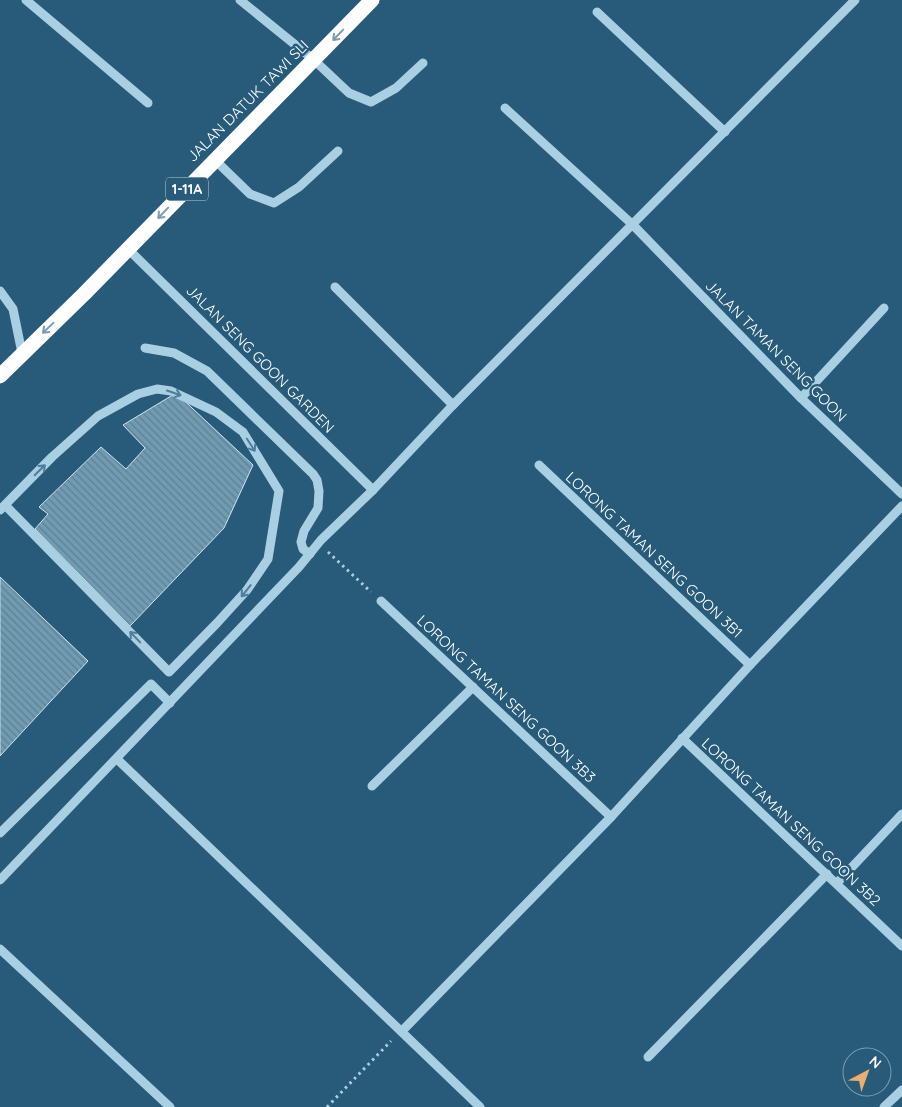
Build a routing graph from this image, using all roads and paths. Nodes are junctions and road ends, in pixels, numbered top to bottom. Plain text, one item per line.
1 (26, 0) edge
2 (240, 0) edge
3 (372, 0) edge
4 (855, 0) edge
5 (597, 12) dead end
6 (314, 60) junction
7 (423, 63) dead end
8 (148, 103) dead end
9 (505, 108) dead end
10 (725, 132) junction
11 (338, 151) dead end
12 (215, 160) junction
13 (632, 225) junction
14 (128, 248) junction
15 (335, 287) dead end
16 (0, 290) edge
17 (884, 308) dead end
18 (145, 348) dead end
19 (22, 353) junction
20 (0, 376) edge
21 (801, 398) junction
22 (453, 405) junction
23 (539, 465) dead end
24 (373, 490) junction
25 (902, 494) edge
26 (902, 506) edge
27 (3, 508) edge
28 (319, 544) junction
29 (310, 554) junction
30 (381, 601) joint
31 (750, 665) junction
32 (473, 687) junction
33 (170, 703) junction
34 (682, 738) junction
35 (116, 759) junction
36 (372, 786) dead end
37 (902, 814) edge
38 (611, 817) junction
39 (0, 833) edge
40 (827, 874) junction
41 (0, 880) edge
42 (836, 883) junction
43 (902, 946) edge
44 (0, 948) edge
45 (402, 1031) junction
46 (648, 1057) dead end
47 (902, 1090) edge
48 (170, 1107) edge
49 (327, 1107) edge
50 (480, 1107) edge
51 (884, 1107) edge

1 - 8 street
2 - 6 street
3 -> 6 highway, JALAN DATUK TAWI SLI / 1-11A
4 - 10 street
5 - 10 street
6 - 7 street
6 - 12 highway, JALAN DATUK TAWI SLI / 1-11A
9 - 13 street, JALAN TAMAN SENG GOON
10 - 13 street
11 - 12 street
12 -> 14 highway, JALAN DATUK TAWI SLI / 1-11A
13 - 21 street, JALAN TAMAN SENG GOON
13 - 22 street
14 -> 19 highway, JALAN DATUK TAWI SLI / 1-11A
14 - 24 street, JALAN SENG GOON GARDEN
15 - 22 street
16 - 19 street
17 - 21 street
18 - 29 street
19 - 20 highway, JALAN DATUK TAWI SLI / 1-11A
21 - 25 street, JALAN TAMAN SENG GOON
22 - 24 street
23 - 31 street, LORONG TAMAN SENG GOON 3B1
24 - 28 street
26 - 31 street
27 -> 27 street
28 - 29 street
28 - 30 path
29 - 33 street
30 - 32 street, LORONG TAMAN SENG GOON 3B3
31 - 34 street
32 - 36 street
32 - 38 street, LORONG TAMAN SENG GOON 3B3
33 - 35 street
33 - 39 street
34 - 38 street
34 - 40 street, LORONG TAMAN SENG GOON 3B2
35 - 41 street
35 - 45 street
37 - 42 street
38 - 45 street
40 - 42 street, LORONG TAMAN SENG GOON 3B2
40 - 46 street
42 - 43 street, LORONG TAMAN SENG GOON 3B2
44 - 48 street
45 - 49 path
45 - 50 street
47 - 51 street

